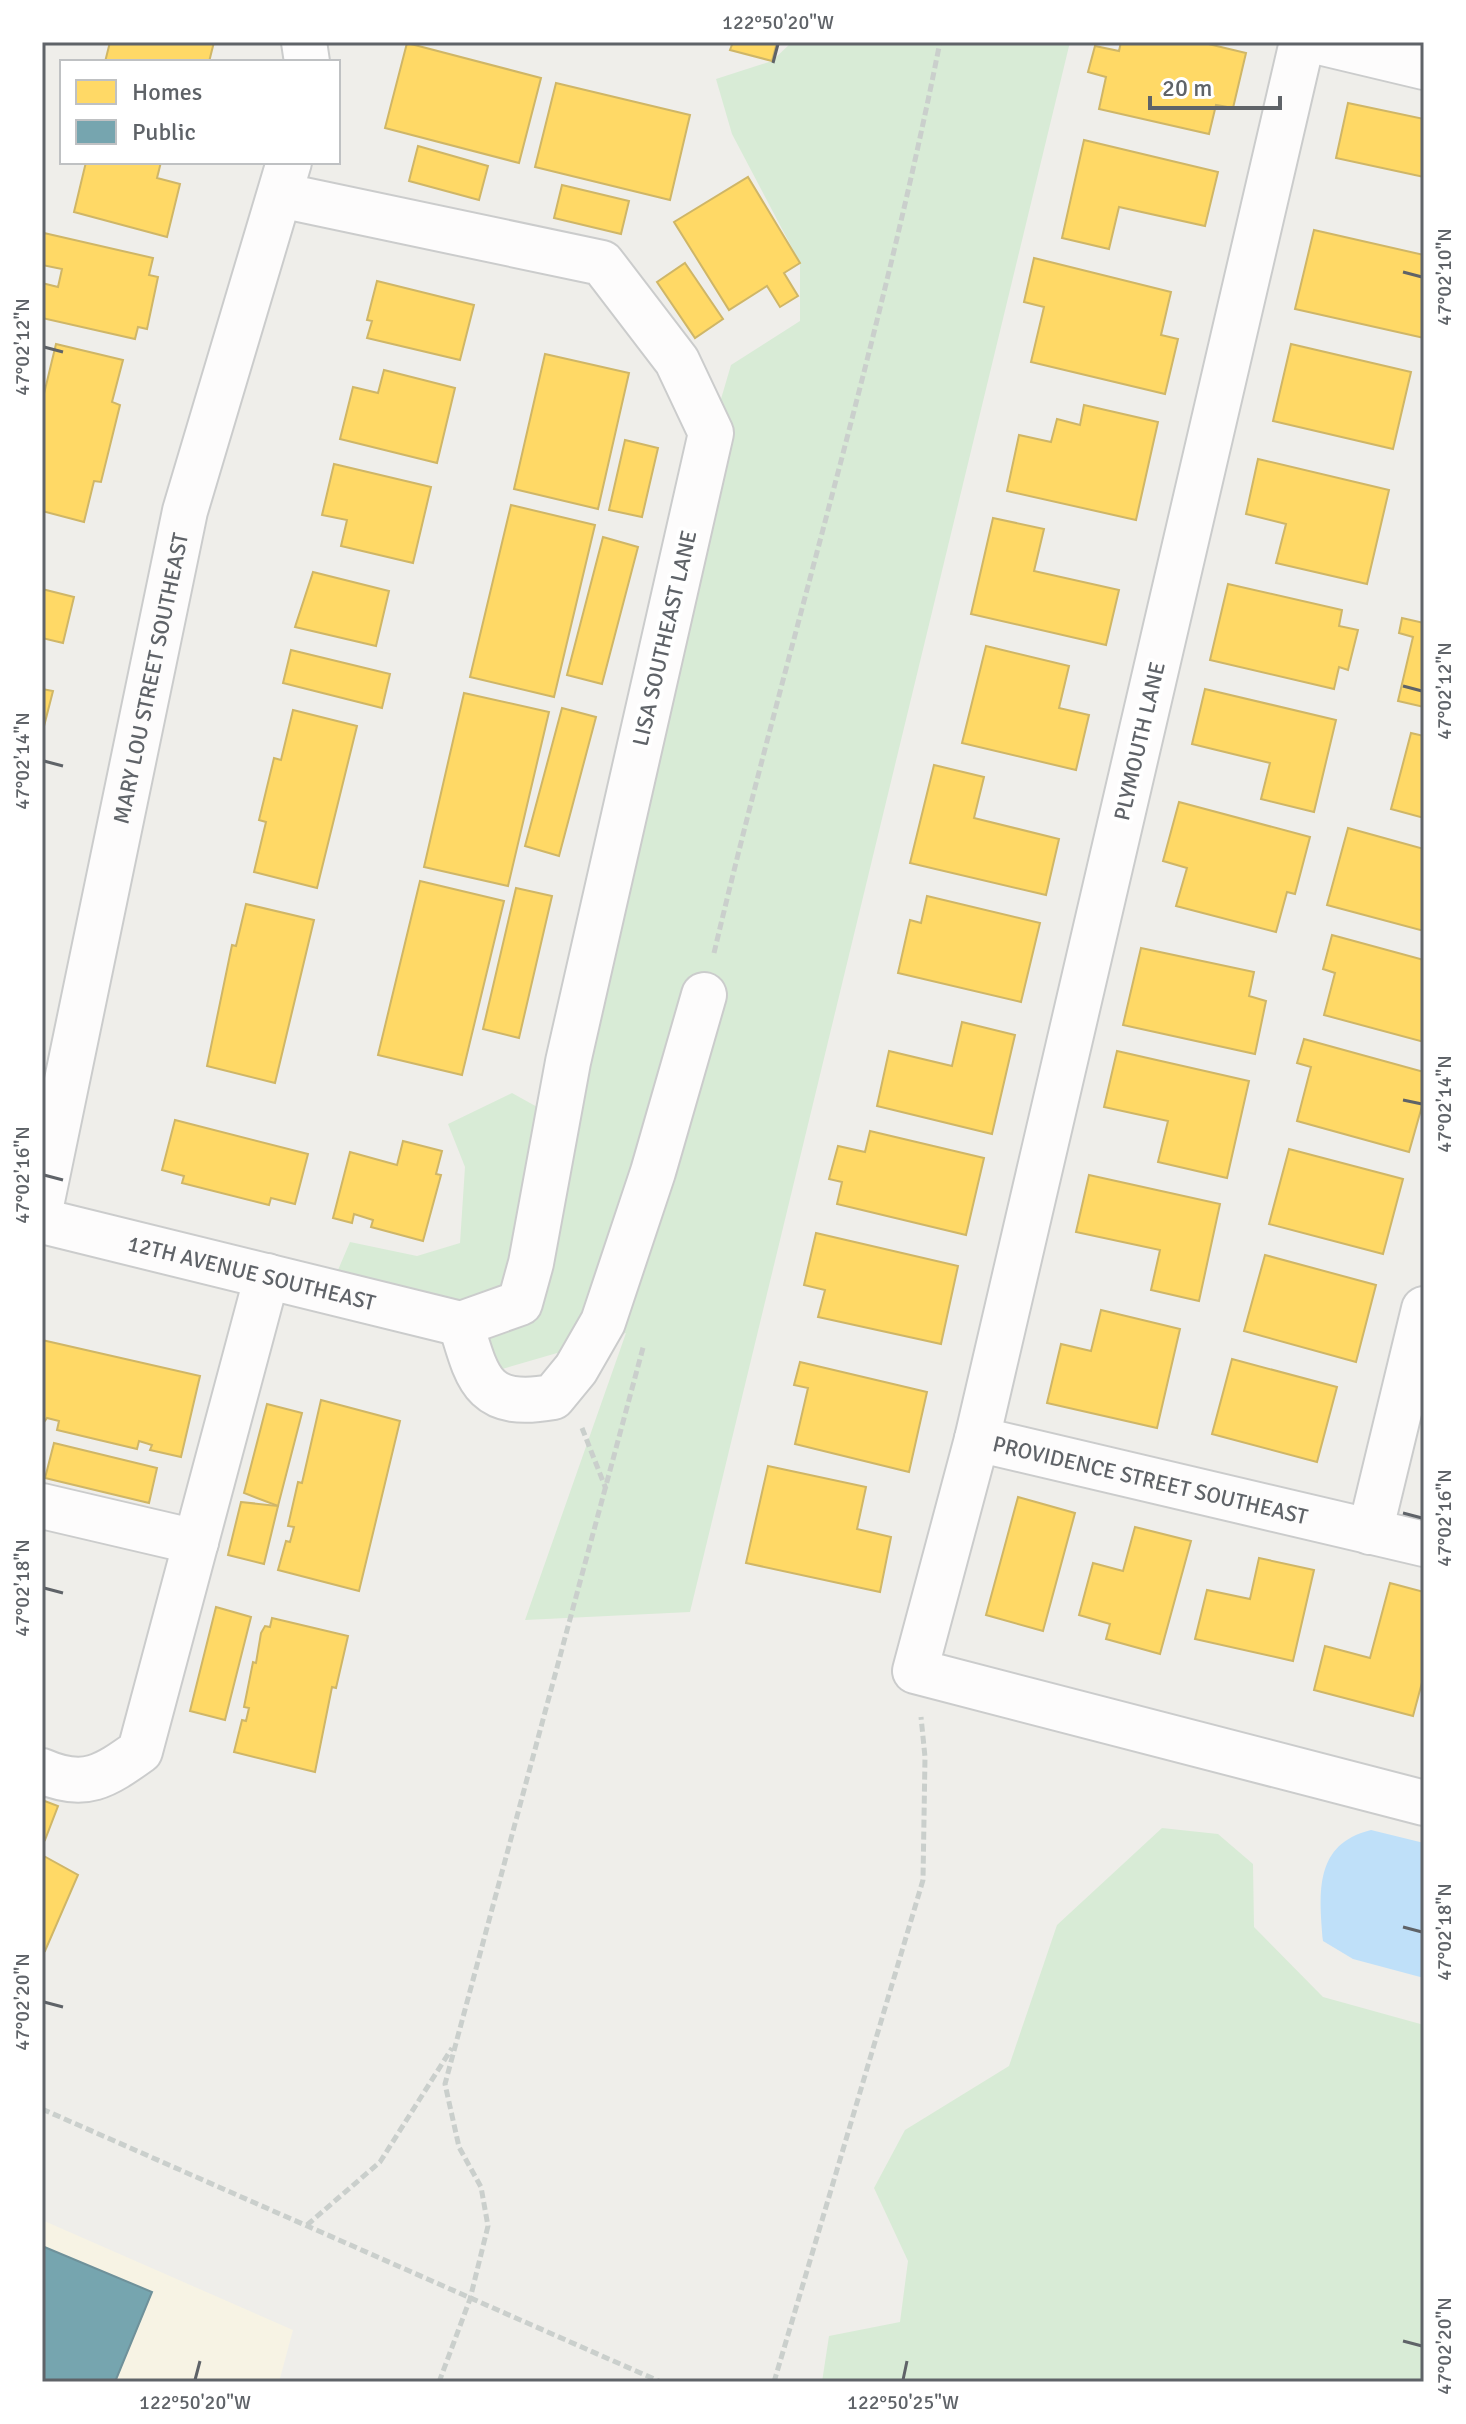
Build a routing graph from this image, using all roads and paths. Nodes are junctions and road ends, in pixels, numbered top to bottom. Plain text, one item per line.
1 (1302, 42) edge
2 (1319, 42) edge
3 (1424, 67) edge
4 (285, 178) edge
5 (704, 995) dead end
6 (42, 1201) edge
7 (42, 1221) edge
8 (267, 1276) junction
9 (1424, 1309) edge
10 (461, 1324) junction
11 (563, 1385) junction
12 (977, 1439) junction
13 (607, 1490) dead end
14 (42, 1506) edge
15 (1370, 1532) junction
16 (196, 1542) junction
17 (1424, 1544) edge
18 (915, 1671) junction
19 (42, 1771) edge
20 (1424, 1803) edge
21 (455, 2044) dead end
22 (42, 2109) edge
23 (307, 2225) junction
24 (470, 2299) junction
25 (439, 2382) edge
26 (661, 2382) edge
27 (774, 2382) edge

1 - 12 street, PLYMOUTH LANE
2 - 3 street
4 - 6 street, MARY LOU STREET SOUTHEAST
4 - 10 street, LISA SOUTHEAST LANE
5 - 11 street
7 - 8 street, 12TH AVENUE SOUTHEAST
8 - 10 street, 12TH AVENUE SOUTHEAST
8 - 16 street
9 - 15 street
10 - 11 street
11 - 13 path
12 - 15 street, PROVIDENCE STREET SOUTHEAST
12 - 18 street, PROVIDENCE STREET SOUTHEAST
14 - 16 street
15 - 17 street, PROVIDENCE STREET SOUTHEAST
16 - 19 street
18 - 20 street
18 - 27 path
21 - 23 path
22 - 23 path
23 - 24 path
24 - 25 path
24 - 26 path

